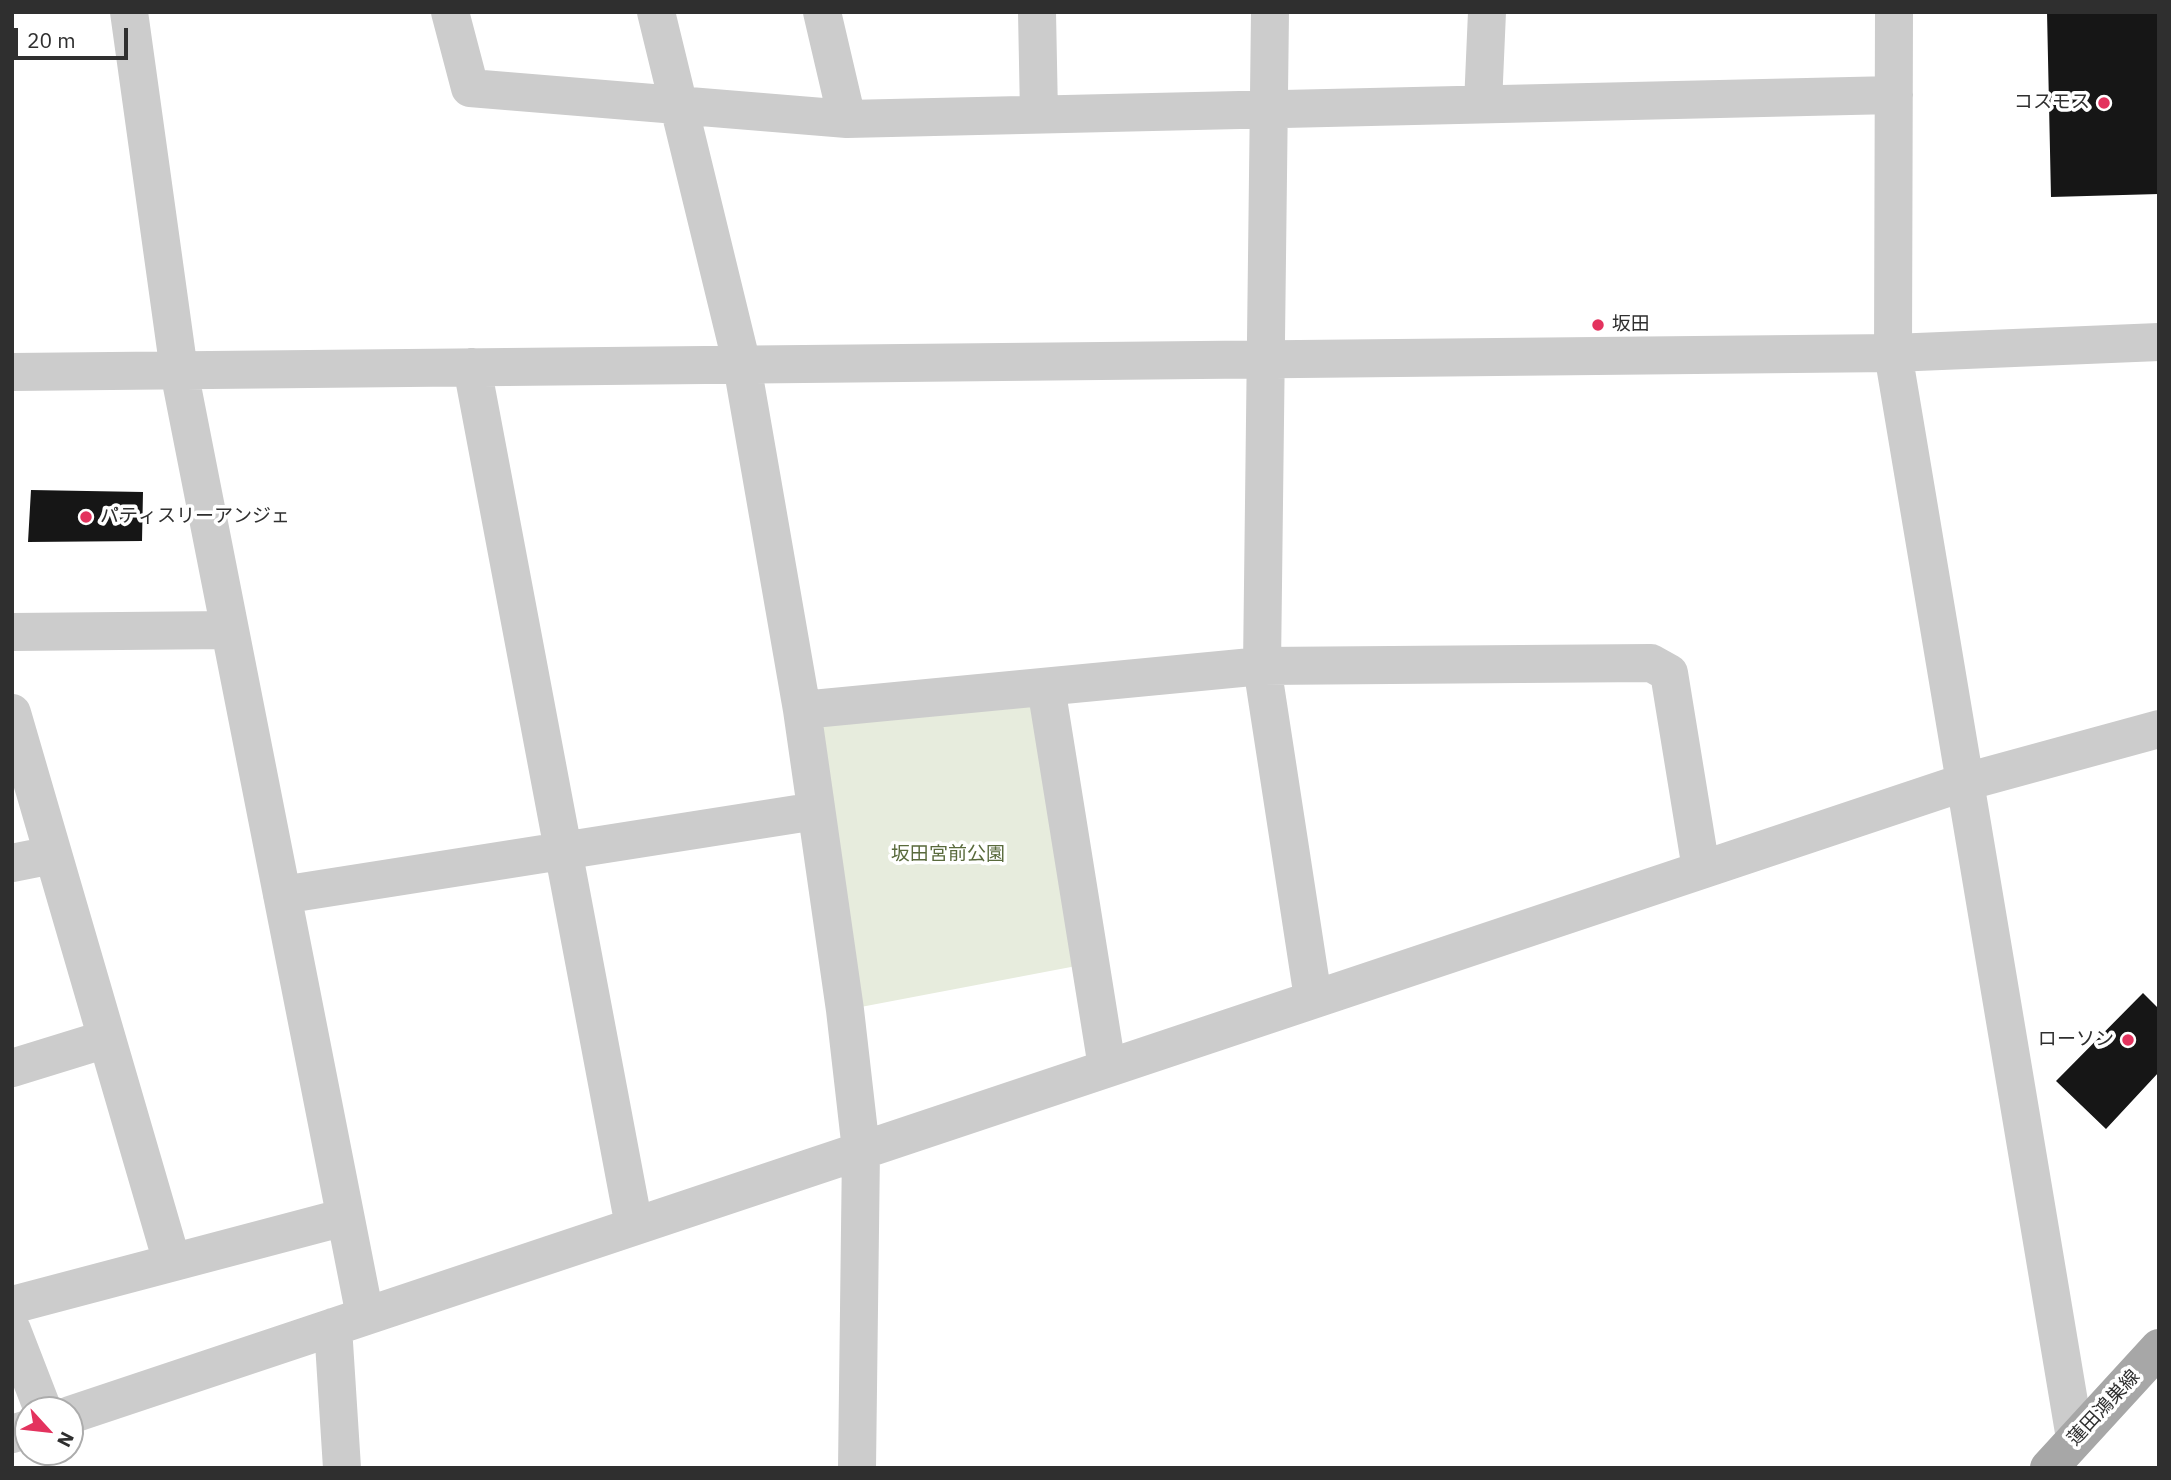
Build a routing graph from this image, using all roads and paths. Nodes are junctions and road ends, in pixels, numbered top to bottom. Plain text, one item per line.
1 (129, 12) edge
2 (450, 12) edge
3 (656, 12) edge
4 (822, 12) edge
5 (1037, 12) edge
6 (1270, 12) edge
7 (1486, 12) edge
8 (1894, 12) edge
9 (1894, 95) junction
10 (1483, 104) junction
11 (678, 105) junction
12 (1268, 109) junction
13 (1039, 114) junction
14 (847, 119) junction
15 (2159, 342) edge
16 (1893, 353) junction
17 (1267, 359) junction
18 (742, 365) junction
19 (472, 368) junction
20 (179, 371) junction
21 (12, 372) edge
22 (229, 630) junction
23 (12, 632) edge
24 (1262, 666) junction
25 (1046, 687) junction
26 (802, 710) junction
27 (12, 713) edge
28 (2159, 729) edge
29 (1965, 782) junction
30 (816, 811) junction
31 (564, 850) junction
32 (52, 855) junction
33 (12, 863) edge
34 (1701, 869) junction
35 (282, 895) junction
36 (1313, 998) junction
37 (106, 1039) junction
38 (12, 1068) edge
39 (1107, 1068) junction
40 (861, 1150) junction
41 (345, 1217) junction
42 (634, 1226) junction
43 (172, 1262) junction
44 (12, 1305) edge
45 (349, 1322) junction
46 (12, 1330) edge
47 (2159, 1348) edge
48 (38, 1396) edge
49 (84, 1410) edge
50 (2075, 1438) junction
51 (342, 1468) edge
52 (857, 1468) edge
53 (2049, 1468) edge

1 - 20 street
2 - 11 street
3 - 11 street
4 - 14 street
5 - 13 street
6 - 12 street
7 - 10 street
8 - 9 street
9 - 10 street
9 - 16 street
10 - 12 street
11 - 14 street
11 - 18 street
12 - 13 street
12 - 17 street
13 - 14 street
15 - 16 street
16 - 17 street
16 - 29 street
17 - 18 street
17 - 24 street
18 - 19 street
18 - 26 street
19 - 20 street
19 - 31 street
20 - 21 street
20 - 22 street
22 - 23 street
22 - 35 street
24 - 25 street
24 - 34 street
24 - 36 street
25 - 26 street
25 - 39 street
26 - 30 street
27 - 32 street
28 - 29 street
29 - 34 street
29 - 50 street
30 - 31 street
30 - 40 street
31 - 35 street
31 - 42 street
32 - 33 street
32 - 37 street
34 - 36 street
35 - 41 street
36 - 39 street
37 - 38 street
37 - 43 street
39 - 40 street
40 - 42 street
40 - 52 street
41 - 43 street
41 - 45 street
42 - 45 street
43 - 44 street
45 - 49 street
45 - 51 street
46 - 48 street
47 - 50 main road, 蓮田鴻巣線
50 - 53 main road, 蓮田鴻巣線

